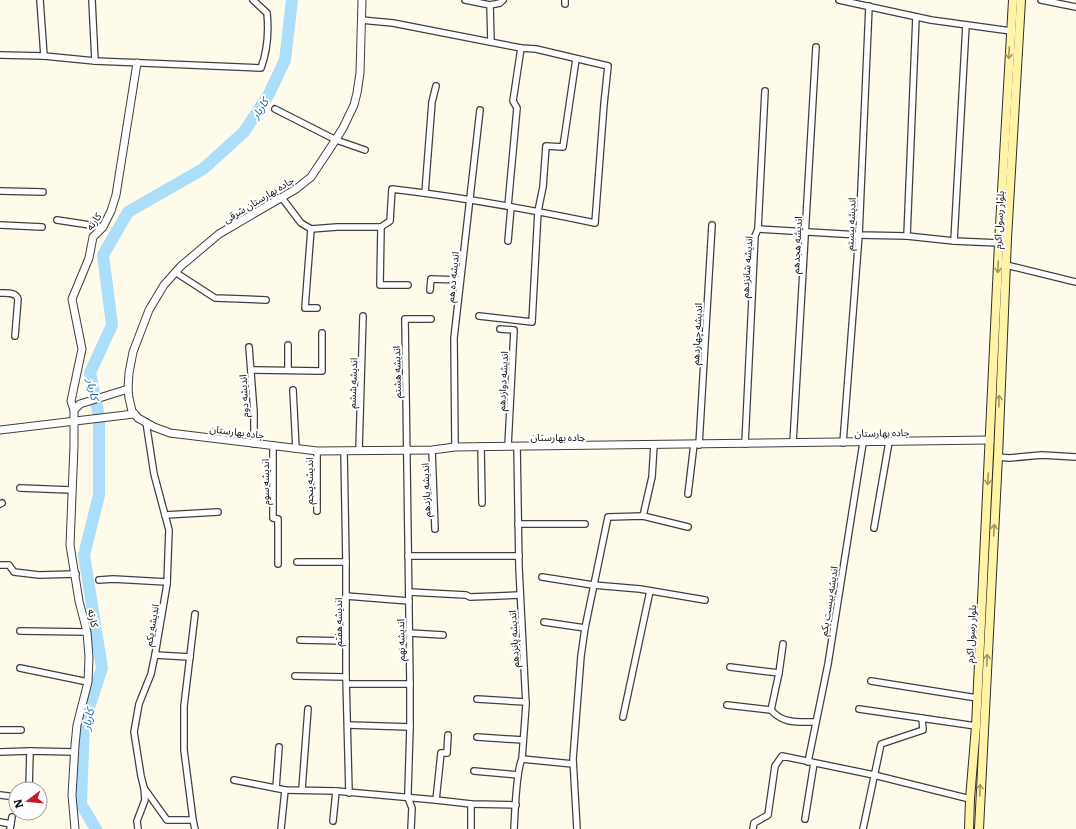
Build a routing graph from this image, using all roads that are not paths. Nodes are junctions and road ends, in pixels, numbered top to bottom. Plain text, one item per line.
1 (40, 0) edge
2 (92, 0) edge
3 (253, 0) edge
4 (362, 0) edge
5 (466, 0) edge
6 (503, 0) edge
7 (839, 0) edge
8 (1012, 0) edge
9 (1021, 0) edge
10 (1041, 0) edge
11 (490, 5) junction
12 (868, 6) junction
13 (1076, 7) edge
14 (916, 17) junction
15 (361, 20) junction
16 (966, 25) junction
17 (1011, 31) junction
18 (491, 42) junction
19 (816, 47) dead end
20 (520, 48) junction
21 (0, 56) edge
22 (44, 56) junction
23 (576, 59) junction
24 (96, 61) junction
25 (137, 64) junction
26 (436, 86) dead end
27 (765, 91) dead end
28 (275, 109) dead end
29 (480, 110) dead end
30 (336, 140) junction
31 (365, 150) dead end
32 (0, 191) edge
33 (43, 192) dead end
34 (425, 193) junction
35 (282, 198) junction
36 (470, 200) junction
37 (510, 207) junction
38 (538, 211) junction
39 (57, 220) dead end
40 (0, 225) edge
41 (712, 225) dead end
42 (42, 227) dead end
43 (103, 227) junction
44 (381, 227) junction
45 (311, 229) junction
46 (758, 229) junction
47 (806, 231) junction
48 (859, 235) junction
49 (907, 236) junction
50 (508, 241) dead end
51 (954, 241) junction
52 (999, 243) junction
53 (1006, 265) junction
54 (175, 272) junction
55 (460, 280) junction
56 (1076, 282) edge
57 (408, 285) dead end
58 (430, 290) dead end
59 (0, 293) edge
60 (266, 300) dead end
61 (317, 308) dead end
62 (363, 316) dead end
63 (478, 316) dead end
64 (431, 319) dead end
65 (500, 330) dead end
66 (322, 333) dead end
67 (15, 336) dead end
68 (288, 345) dead end
69 (249, 348) dead end
70 (251, 370) junction
71 (288, 370) junction
72 (128, 389) junction
73 (292, 390) dead end
74 (74, 410) junction
75 (134, 414) junction
76 (74, 421) junction
77 (146, 422) junction
78 (0, 430) edge
79 (994, 441) junction
80 (889, 442) junction
81 (793, 443) junction
82 (843, 443) junction
83 (863, 443) junction
84 (254, 444) junction
85 (697, 444) junction
86 (745, 444) junction
87 (274, 445) junction
88 (654, 445) junction
89 (481, 446) junction
90 (508, 446) junction
91 (517, 446) junction
92 (455, 447) junction
93 (296, 449) junction
94 (358, 450) junction
95 (432, 450) junction
96 (317, 451) junction
97 (344, 451) junction
98 (406, 451) junction
99 (1076, 457) edge
100 (998, 458) junction
101 (20, 488) dead end
102 (72, 490) junction
103 (688, 494) dead end
104 (482, 503) dead end
105 (317, 511) dead end
106 (218, 512) dead end
107 (165, 515) junction
108 (644, 516) junction
109 (518, 524) junction
110 (586, 524) dead end
111 (688, 527) dead end
112 (874, 528) dead end
113 (435, 529) dead end
114 (408, 556) junction
115 (519, 556) junction
116 (297, 562) dead end
117 (346, 562) junction
118 (278, 564) dead end
119 (0, 565) edge
120 (76, 574) junction
121 (542, 577) dead end
122 (99, 580) dead end
123 (167, 582) junction
124 (593, 585) junction
125 (650, 590) junction
126 (409, 592) junction
127 (520, 595) junction
128 (346, 596) junction
129 (705, 600) dead end
130 (409, 601) junction
131 (195, 614) dead end
132 (544, 622) dead end
133 (585, 628) junction
134 (20, 631) dead end
135 (87, 632) junction
136 (409, 633) junction
137 (444, 635) dead end
138 (300, 640) dead end
139 (346, 641) junction
140 (783, 644) dead end
141 (155, 655) junction
142 (190, 657) junction
143 (730, 667) dead end
144 (20, 668) dead end
145 (779, 673) junction
146 (295, 676) dead end
147 (346, 677) junction
148 (871, 681) dead end
149 (88, 682) junction
150 (347, 684) junction
151 (410, 684) junction
152 (977, 698) junction
153 (478, 699) dead end
154 (526, 702) junction
155 (727, 705) dead end
156 (859, 709) dead end
157 (308, 710) dead end
158 (771, 710) junction
159 (623, 717) dead end
160 (922, 718) junction
161 (815, 722) junction
162 (348, 725) junction
163 (410, 726) junction
164 (976, 726) junction
165 (0, 730) edge
166 (21, 730) dead end
167 (448, 735) dead end
168 (477, 737) dead end
169 (523, 740) junction
170 (279, 747) dead end
171 (30, 751) junction
172 (0, 752) edge
173 (75, 752) junction
174 (522, 759) junction
175 (811, 762) junction
176 (573, 764) junction
177 (474, 771) dead end
178 (518, 775) junction
179 (874, 775) junction
180 (234, 780) dead end
181 (29, 781) edge
182 (144, 788) junction
183 (276, 788) junction
184 (302, 789) junction
185 (285, 790) junction
186 (336, 791) junction
187 (349, 793) junction
188 (408, 798) junction
189 (970, 799) junction
190 (436, 800) junction
191 (471, 804) junction
192 (516, 805) junction
193 (805, 819) dead end
194 (193, 820) junction
195 (333, 821) dead end
196 (0, 822) edge
197 (10, 826) edge
198 (75, 829) edge
199 (138, 829) edge
200 (195, 829) edge
201 (281, 829) edge
202 (411, 829) edge
203 (471, 829) edge
204 (514, 829) edge
205 (577, 829) edge
206 (753, 829) edge
207 (863, 829) edge
208 (969, 829) edge
209 (979, 829) edge

1 - 22 street
2 - 24 street
3 - 25 street
4 - 15 street, جاده بهارستان شرقی
5 - 11 street
6 - 11 street
7 - 12 street
8 - 17 main road, بلوار رسول اکرم
9 - 53 main road, بلوار رسول اکرم
10 - 13 street
11 - 18 street
12 - 14 street
12 - 48 street, اندیشه بیستم
14 - 16 street
14 - 49 street
15 - 18 street
15 - 30 street, جاده بهارستان شرقی
16 - 17 street
16 - 51 street
17 -> 52 main road, بلوار رسول اکرم
18 - 20 street
19 - 47 street, اندیشه هجدهم
20 - 23 street
20 - 37 street
21 - 22 street
22 - 24 street
23 - 38 street
23 - 38 street
24 - 25 street
25 - 43 street, کارته
26 - 34 street
27 - 46 street, اندیشه شانزدهم
28 - 30 street
29 - 36 street, اندیشه ده هم
30 - 31 street
30 - 35 street, جاده بهارستان شرقی
32 - 33 street
34 - 36 street
34 - 44 street
35 - 45 street
35 - 54 street, جاده بهارستان شرقی
36 - 37 street
36 - 55 street, اندیشه ده هم
37 - 38 street
37 - 50 street
38 - 63 street
39 - 43 street
40 - 42 street
41 - 85 street, اندیشه چهاردهم
43 - 74 street, کارته
44 - 45 street
44 - 57 street
45 - 61 street
46 - 47 street
46 - 86 street, اندیشه شانزدهم
47 - 48 street
47 - 81 street, اندیشه هجدهم
48 - 49 street
48 - 82 street, اندیشه بیستم
49 - 51 street
51 - 52 street
52 -> 79 main road, بلوار رسول اکرم
53 - 56 street
79 -> 53 main road, بلوار رسول اکرم
54 - 60 street
54 - 72 street, جاده بهارستان شرقی
55 - 58 street
55 - 92 street, اندیشه ده هم
59 - 67 street
62 - 94 street, اندیشه ششم
64 - 98 street, اندیشه هشتم
65 - 90 street, اندیشه دوازدهم
66 - 71 street
68 - 71 street
69 - 70 street, اندیشه دوم
70 - 71 street
70 - 84 street, اندیشه دوم
72 - 74 street
72 - 75 street, جاده بهارستان شرقی
73 - 93 street
74 - 76 street, کارته
75 - 76 street
75 - 77 street, جاده بهارستان
76 - 78 street
76 - 102 street, کارته
77 - 84 street, جاده بهارستان
77 - 107 street, اندیشه یکم
79 - 80 street, جاده بهارستان
79 - 100 main road, بلوار رسول اکرم
79 -> 152 main road, بلوار رسول اکرم
80 - 83 street, جاده بهارستان
80 - 112 street
81 - 82 street, جاده بهارستان
81 - 86 street, جاده بهارستان
82 - 83 street, جاده بهارستان
83 - 161 street, اندیشه بیست یکم
84 - 87 street, جاده بهارستان
85 - 86 street, جاده بهارستان
85 - 88 street, جاده بهارستان
85 - 103 street, اندیشه چهاردهم
87 - 93 street, جاده بهارستان
87 - 118 street, اندیشه سوم
88 - 91 street, جاده بهارستان
88 - 108 street
89 - 90 street, جاده بهارستان
89 - 92 street, جاده بهارستان
89 - 104 street
90 - 91 street, جاده بهارستان
91 - 109 street, اندیشه پانزدهم
92 - 95 street, جاده بهارستان
93 - 96 street, جاده بهارستان
94 - 97 street, جاده بهارستان
94 - 98 street, جاده بهارستان
95 - 98 street, جاده بهارستان
95 - 113 street, اندیشه یازدهم
96 - 97 street, جاده بهارستان
96 - 105 street, اندیشه پنجم
97 - 117 street, اندیشه هفتم
98 - 114 street, اندیشه نهم
99 - 100 street
209 -> 100 main road, بلوار رسول اکرم
101 - 102 street
102 - 120 street, کارته
106 - 107 street
107 - 123 street, اندیشه یکم
108 - 111 street
108 - 124 street
109 - 110 street
109 - 115 street, اندیشه پانزدهم
114 - 115 street
114 - 126 street, اندیشه نهم
115 - 127 street, اندیشه پانزدهم
116 - 117 street
117 - 128 street, اندیشه هفتم
119 - 120 street
120 - 135 street, کارته
121 - 124 street
122 - 123 street
123 - 141 street, اندیشه یکم
124 - 125 street
124 - 133 street
125 - 129 street
125 - 159 street
126 - 127 street
126 - 130 street, اندیشه نهم
127 - 154 street, اندیشه پانزدهم
128 - 130 street
128 - 139 street, اندیشه هفتم
130 - 136 street, اندیشه نهم
131 - 142 street
132 - 133 street
133 - 176 street
134 - 135 street
135 - 149 street, کارته
136 - 137 street
136 - 151 street, اندیشه نهم
138 - 139 street
139 - 147 street, اندیشه هفتم
140 - 145 street
141 - 142 street
141 - 182 street, اندیشه یکم
142 - 194 street
143 - 145 street
144 - 149 street
145 - 158 street
146 - 147 street
147 - 150 street, اندیشه هفتم
148 - 152 street
149 - 173 street, کارته
150 - 151 street
150 - 162 street, اندیشه هفتم
151 - 163 street, اندیشه نهم
152 - 164 main road, بلوار رسول اکرم
153 - 154 street
154 - 169 street, اندیشه پانزدهم
155 - 158 street
156 - 160 street
157 - 184 street
158 - 161 street
160 - 164 street
160 - 179 street
161 - 175 street, اندیشه بیست یکم
162 - 163 street
162 - 187 street, اندیشه هفتم
163 - 188 street, اندیشه نهم
164 - 189 main road, بلوار رسول اکرم
165 - 166 street
167 - 190 street
168 - 169 street
169 - 174 street, اندیشه پانزدهم
170 - 183 street
171 - 172 street
171 - 173 street
171 - 181 street
173 - 198 street, کارته
174 - 176 street
174 - 178 street, اندیشه پانزدهم
175 - 179 street
175 - 193 street, اندیشه بیست یکم
175 - 206 street
176 - 205 street
177 - 178 street
178 - 192 street, اندیشه پانزدهم
179 - 189 street
179 - 207 street
180 - 183 street
182 - 194 street
182 - 199 street, اندیشه یکم
183 - 185 street
184 - 185 street
184 - 186 street
185 - 201 street
186 - 187 street
186 - 195 street
187 - 188 street
188 - 190 street
188 - 202 street, اندیشه نهم
189 - 208 main road, بلوار رسول اکرم
190 - 191 street
191 - 192 street
191 - 203 street
192 - 204 street, اندیشه پانزدهم
194 - 200 street
196 - 197 street

